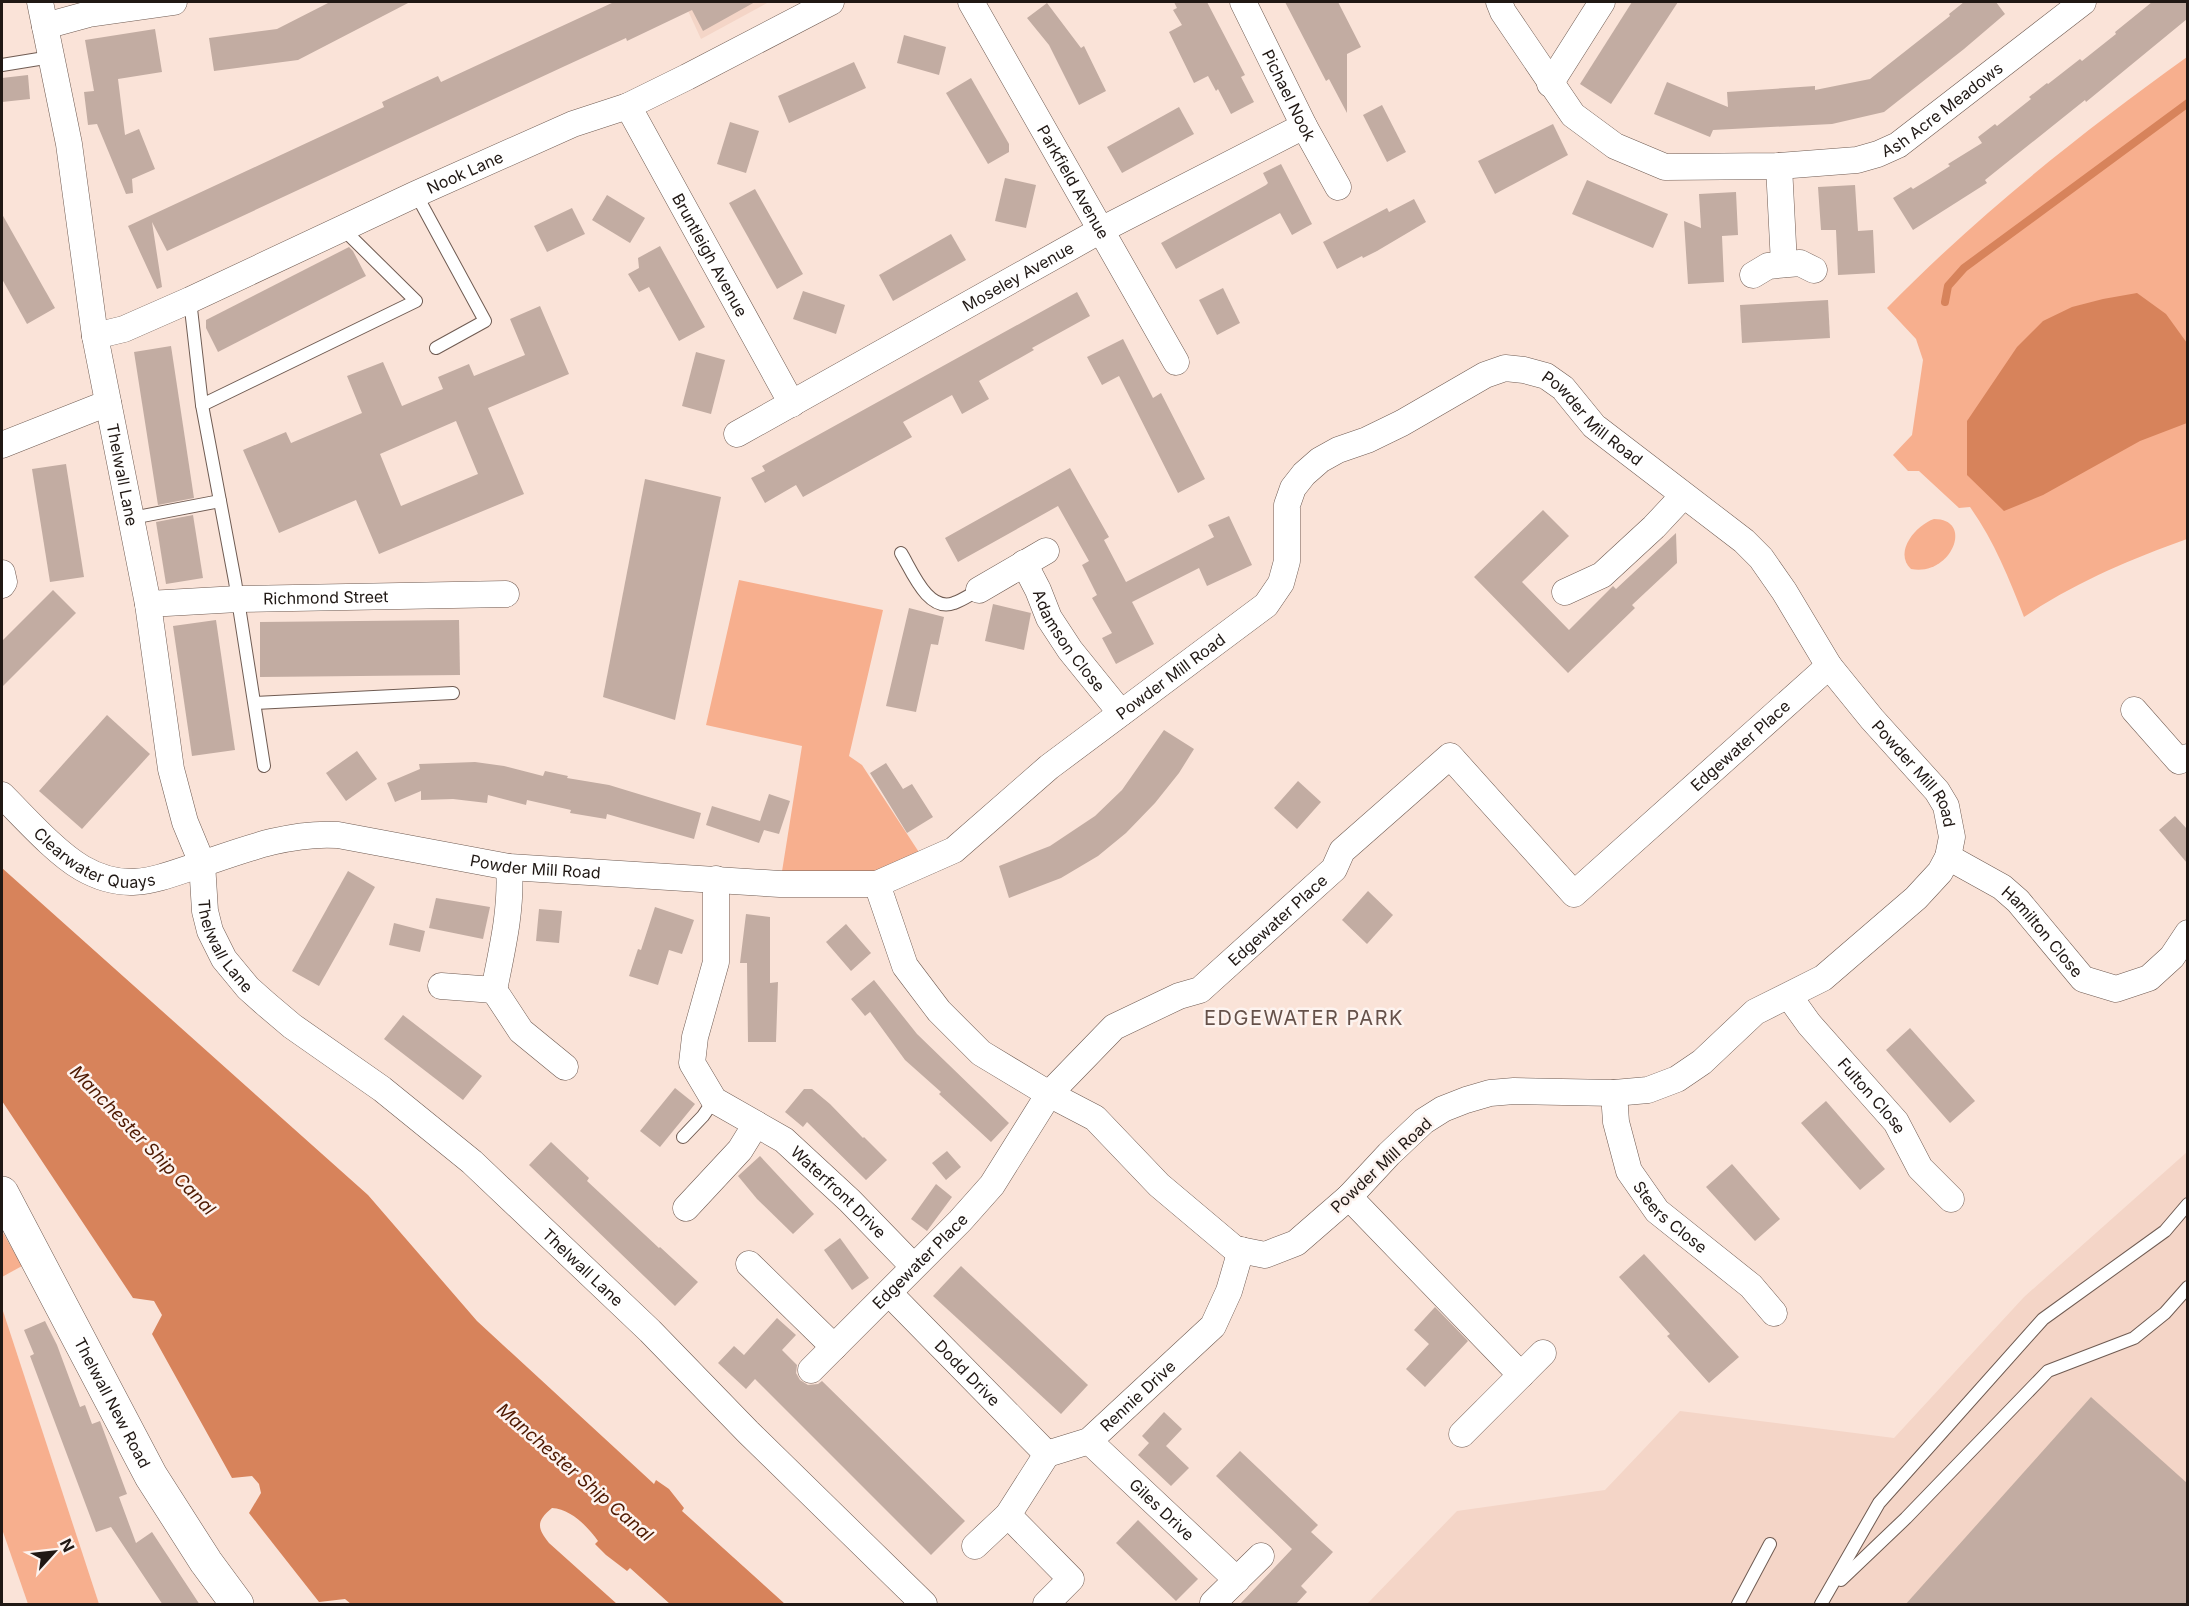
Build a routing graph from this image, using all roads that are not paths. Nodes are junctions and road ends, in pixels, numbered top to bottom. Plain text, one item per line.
1 (174, 2) edge
2 (830, 2) edge
3 (971, 2) edge
4 (1243, 2) edge
5 (1499, 2) edge
6 (1602, 2) edge
7 (2083, 2) edge
8 (43, 14) edge
9 (51, 57) junction
10 (2, 65) edge
11 (1550, 84) junction
12 (628, 106) junction
13 (1304, 126) junction
14 (1779, 166) junction
15 (1338, 187) dead end
16 (416, 194) junction
17 (342, 228) junction
18 (1101, 230) junction
19 (1784, 264) junction
20 (1814, 270) dead end
21 (1753, 274) dead end
22 (190, 300) junction
23 (95, 336) junction
24 (436, 348) dead end
25 (1176, 362) dead end
26 (108, 403) junction
27 (792, 404) junction
28 (202, 405) junction
29 (737, 434) dead end
30 (2, 445) edge
31 (1683, 496) junction
32 (220, 501) junction
33 (132, 518) junction
34 (901, 553) dead end
35 (2, 573) edge
36 (2, 585) edge
37 (979, 590) joint
38 (1565, 592) dead end
39 (506, 594) dead end
40 (238, 598) junction
41 (148, 604) junction
42 (1829, 666) junction
43 (453, 693) dead end
44 (255, 703) junction
45 (2134, 710) dead end
46 (1121, 713) junction
47 (2185, 763) edge
48 (264, 766) dead end
49 (2, 795) edge
50 (1948, 857) junction
51 (202, 863) junction
52 (509, 867) junction
53 (716, 879) junction
54 (877, 884) junction
55 (2187, 933) edge
56 (441, 986) dead end
57 (494, 990) junction
58 (1789, 996) junction
59 (565, 1067) dead end
60 (1614, 1093) junction
61 (1049, 1094) junction
62 (714, 1100) junction
63 (756, 1124) junction
64 (683, 1137) dead end
65 (2, 1193) edge
66 (1349, 1197) junction
67 (1951, 1199) dead end
68 (2187, 1204) edge
69 (686, 1208) dead end
70 (1241, 1250) junction
71 (749, 1264) dead end
72 (913, 1266) junction
73 (2187, 1287) edge
74 (890, 1293) junction
75 (1774, 1313) dead end
76 (834, 1347) junction
77 (1543, 1353) dead end
78 (811, 1370) dead end
79 (1521, 1375) junction
80 (1462, 1434) dead end
81 (1089, 1441) junction
82 (1047, 1454) junction
83 (1008, 1515) junction
84 (1770, 1544) dead end
85 (975, 1546) dead end
86 (1261, 1556) dead end
87 (1237, 1580) junction
88 (1831, 1590) junction
89 (1213, 1603) dead end
90 (237, 1605) edge
91 (924, 1605) edge
92 (1046, 1605) edge
93 (1738, 1605) edge
94 (1821, 1605) edge

1 - 8 street
2 - 12 street, Nook Lane
3 - 18 street, Parkfield Avenue
4 - 13 street, Pichael Nook
5 - 11 street, Ash Acre Meadows
6 - 11 street
7 - 14 street, Ash Acre Meadows
8 - 9 street, Thelwall Lane
9 - 10 lane
9 - 23 street, Thelwall Lane
11 - 14 street, Ash Acre Meadows
12 - 16 street, Nook Lane
12 - 27 street, Bruntleigh Avenue
13 - 15 street, Pichael Nook
13 - 18 street, Moseley Avenue
14 - 19 street
16 - 17 street, Nook Lane
16 - 24 lane
17 - 22 street, Nook Lane
17 - 28 lane
18 - 25 street, Parkfield Avenue
18 - 27 street, Moseley Avenue
19 - 20 street
19 - 21 street
22 - 23 street, Nook Lane
22 - 28 lane
23 - 26 street, Thelwall Lane
26 - 30 street
26 - 33 street, Thelwall Lane
27 - 29 street, Moseley Avenue
28 - 32 lane
31 - 38 street
31 - 42 street, Powder Mill Road
31 - 46 street, Powder Mill Road
32 - 33 lane
32 - 40 lane
33 - 41 street, Thelwall Lane
34 - 37 lane
35 - 36 street
37 - 46 street, Adamson Close
39 - 40 street, Richmond Street
40 - 41 street, Richmond Street
40 - 44 lane
41 - 51 street, Thelwall Lane
42 - 50 street, Powder Mill Road
42 - 61 street, Edgewater Place
43 - 44 lane
44 - 48 lane
45 - 47 street
46 - 54 street, Powder Mill Road
49 - 51 street, Clearwater Quays
50 - 55 street, Hamilton Close
50 - 58 street, Powder Mill Road
51 - 52 street, Powder Mill Road
51 - 91 street, Thelwall Lane
52 - 53 street, Powder Mill Road
52 - 57 street
53 - 54 street, Powder Mill Road
53 - 62 street, Waterfront Drive
54 - 61 street, Powder Mill Road
56 - 57 street
57 - 59 street
58 - 60 street, Powder Mill Road
58 - 67 street, Fulton Close
60 - 66 street, Powder Mill Road
60 - 75 street, Steers Close
61 - 70 street, Powder Mill Road
61 - 72 street, Edgewater Place
62 - 63 street, Waterfront Drive
62 - 64 lane
63 - 69 street
63 - 72 street, Waterfront Drive
65 - 90 main road, Thelwall New Road
66 - 70 street, Powder Mill Road
66 - 79 street
68 - 88 lane
70 - 81 street, Rennie Drive
71 - 76 street
72 - 74 street, Edgewater Place
73 - 88 lane
74 - 76 street, Edgewater Place
74 - 82 street, Dodd Drive
76 - 78 street, Edgewater Place
77 - 79 street
79 - 80 street
81 - 82 street, Rennie Drive
81 - 87 street, Giles Drive
82 - 83 street
83 - 85 street
83 - 92 street
84 - 93 lane
86 - 87 street
87 - 89 street
88 - 94 lane

